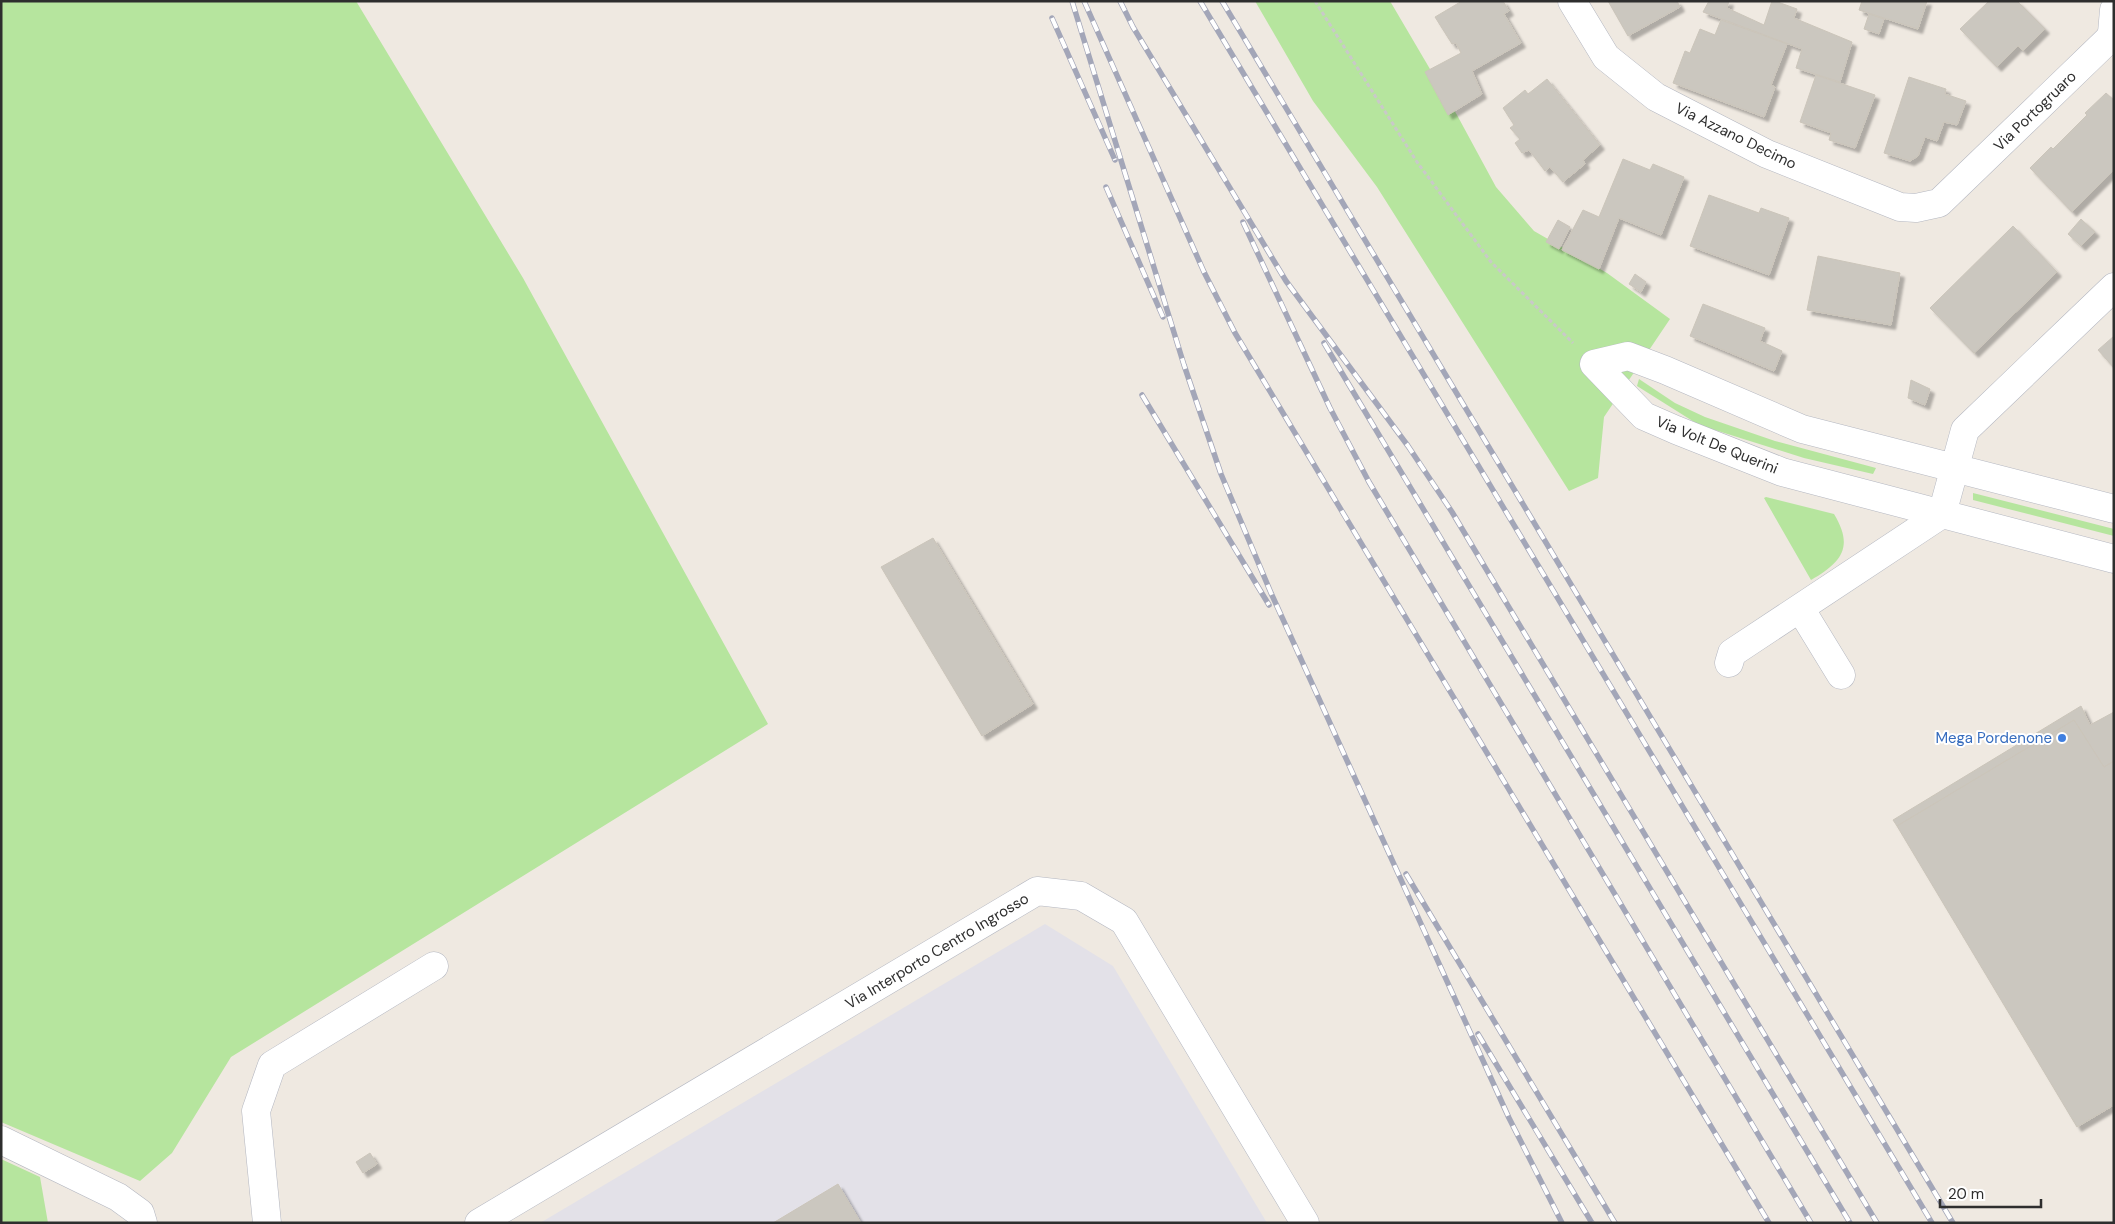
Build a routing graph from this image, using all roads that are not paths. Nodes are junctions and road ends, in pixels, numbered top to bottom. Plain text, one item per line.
1 (1572, 1) edge
2 (2114, 10) edge
3 (1939, 203) joint
4 (2114, 287) edge
5 (1955, 469) junction
6 (2114, 509) edge
7 (1942, 514) junction
8 (2114, 559) edge
9 (1800, 608) junction
10 (1728, 663) dead end
11 (1842, 674) dead end
12 (434, 966) dead end
13 (1, 1140) edge
14 (143, 1223) edge
15 (267, 1223) edge
16 (479, 1223) edge
17 (1305, 1223) edge

1 - 3 street, Via Azzano Decimo
2 - 3 street, Via Portogruaro
4 - 5 street
5 - 6 street
5 - 7 street
5 - 7 street, Via Volt De Querini
7 - 8 street, Via Volt De Querini
7 - 9 street
9 - 10 street
9 - 11 street
12 - 15 street
13 - 14 street
16 - 17 street, Via Interporto Centro Ingrosso

